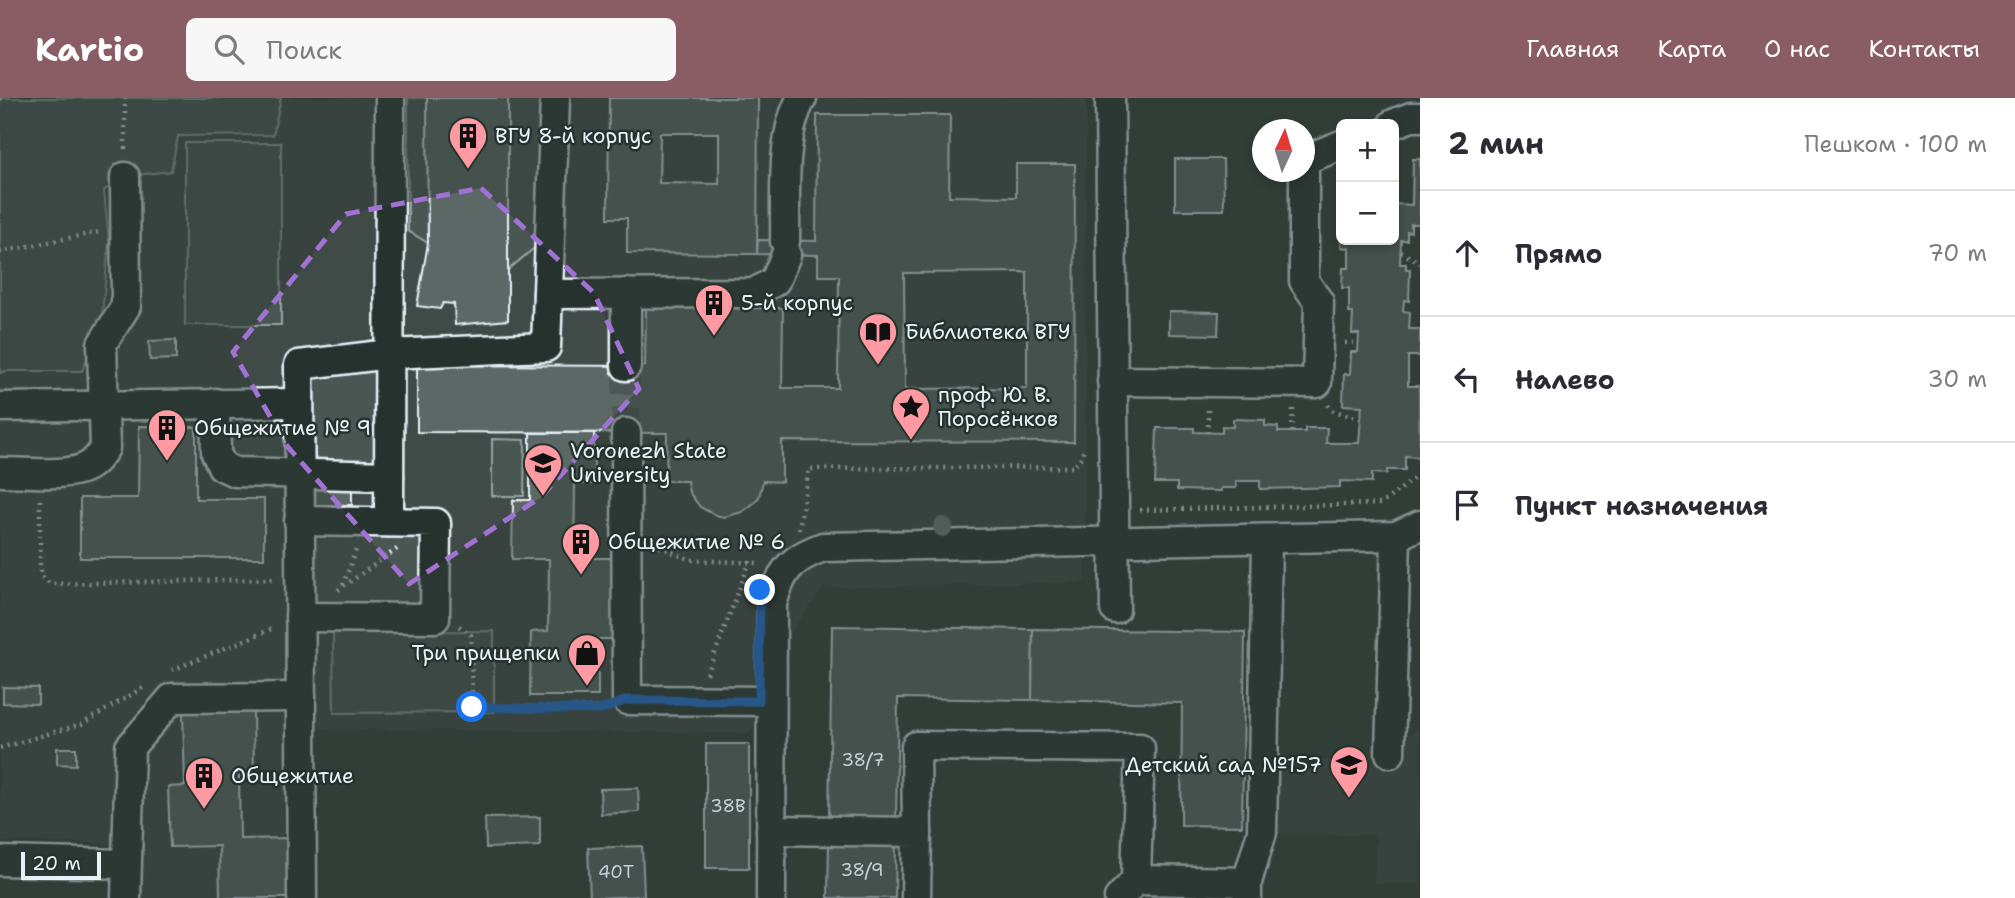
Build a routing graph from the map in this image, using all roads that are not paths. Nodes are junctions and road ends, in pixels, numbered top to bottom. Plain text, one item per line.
1 (390, 98) edge
2 (555, 98) edge
3 (802, 98) edge
4 (1110, 98) edge
5 (1420, 117) edge
6 (1399, 122) edge
7 (1336, 147) edge
8 (1315, 156) edge
9 (125, 177) road end
10 (1304, 182) edge
11 (548, 293) junction
12 (626, 293) junction
13 (389, 354) junction
14 (626, 366) tunnel mouth
15 (1112, 381) junction
16 (215, 403) junction
17 (298, 403) junction
18 (104, 405) junction
19 (0, 407) edge
20 (626, 433) tunnel mouth
21 (0, 472) edge
22 (299, 474) junction
23 (389, 475) junction
24 (299, 521) junction
25 (385, 530) junction
26 (1408, 531) edge
27 (1267, 540) junction
28 (1114, 543) junction
29 (1115, 609) dead end
30 (300, 617) junction
31 (301, 697) junction
32 (771, 701) junction
33 (1390, 753) dead end
34 (771, 830) junction
35 (917, 832) junction
36 (0, 861) edge
37 (126, 864) junction
38 (1128, 889) edge
39 (1247, 890) edge
40 (126, 898) edge
41 (302, 898) edge
42 (771, 898) edge
43 (916, 898) edge

1 - 13 street
2 - 11 street
3 - 12 street
4 - 15 street
5 - 6 street
7 - 8 street
9 - 18 street
10 - 15 street
11 - 12 street
11 - 13 street
12 - 14 street
13 - 17 street
13 - 23 street
15 - 28 street
16 - 17 street
16 - 18 street
16 - 22 street
17 - 22 street
18 - 19 street
18 - 21 street
20 - 32 street
22 - 23 street
22 - 24 street
23 - 25 street
24 - 25 street
24 - 30 street
25 - 30 street
26 - 27 street
26 - 33 street
27 - 28 street
27 - 39 street
28 - 29 street
28 - 32 street
30 - 31 street
31 - 37 street
31 - 41 street
32 - 34 street
34 - 35 street
34 - 42 street
35 - 38 street
35 - 43 street
36 - 37 street
37 - 40 street
38 - 39 street

